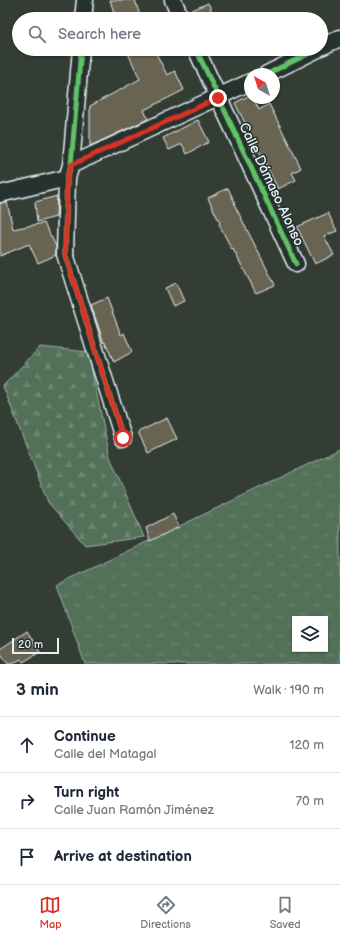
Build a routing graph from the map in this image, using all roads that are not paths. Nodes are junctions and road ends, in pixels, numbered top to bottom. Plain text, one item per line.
1 (85, 0) edge
2 (173, 0) edge
3 (84, 12) edge
4 (179, 12) edge
5 (340, 38) edge
6 (328, 44) edge
7 (80, 56) edge
8 (199, 56) edge
9 (304, 56) edge
10 (279, 68) edge
11 (244, 85) edge
12 (218, 98) junction
13 (69, 171) junction
14 (0, 194) edge
15 (296, 264) dead end
16 (123, 438) dead end

1 - 3 street
2 - 4 street
5 - 6 street
7 - 13 street
8 - 12 street, Calle Dámaso Alonso
9 - 10 street
11 - 12 street
12 - 13 street
12 - 15 street, Calle Dámaso Alonso
13 - 14 street
13 - 16 street

